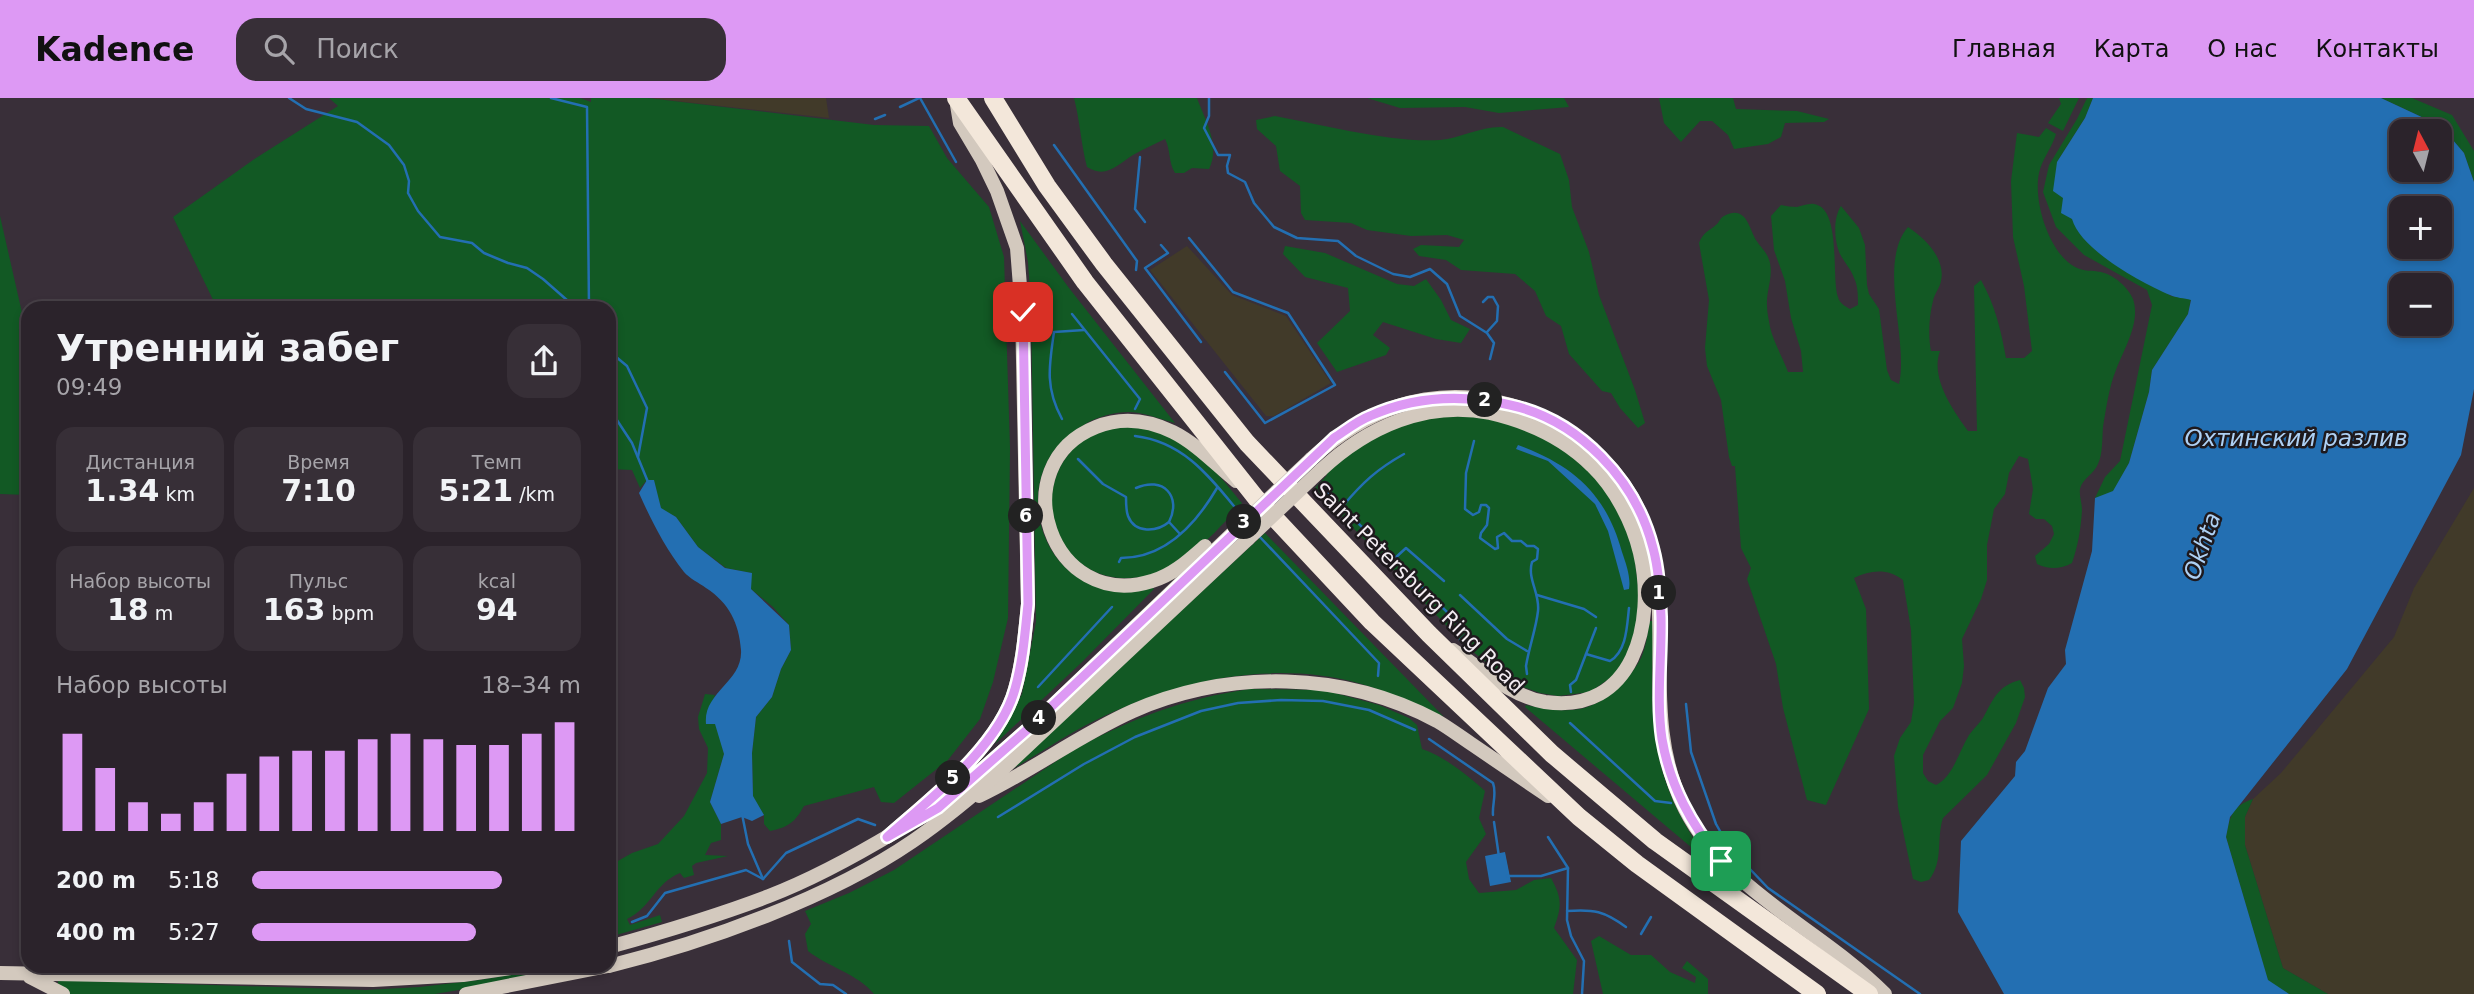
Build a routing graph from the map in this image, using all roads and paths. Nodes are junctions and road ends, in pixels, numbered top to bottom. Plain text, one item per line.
1 (956, 98) edge
2 (993, 98) edge
3 (1316, 464) junction
4 (1256, 498) junction
5 (1235, 525) junction
6 (1429, 634) junction
7 (962, 804) junction
8 (1579, 817) junction
9 (887, 837) junction
10 (616, 945) edge
11 (616, 964) edge
12 (0, 973) edge
13 (477, 973) edge
14 (573, 973) edge
15 (22, 974) junction
16 (63, 994) edge
17 (466, 994) edge
18 (1817, 994) edge
19 (1869, 994) edge
20 (1885, 994) edge

1 - 4 highway
1 - 9 main road
2 - 6 highway, Saint Petersburg Ring Road
3 - 5 main road, bridge
3 - 6 main road
3 - 7 main road, bridge
3 - 20 main road
4 - 5 main road
4 - 8 highway
5 - 9 main road
6 - 19 highway, Saint Petersburg Ring Road
7 - 8 main road
7 - 11 main road
8 - 18 highway
9 - 10 main road
12 - 15 main road
13 - 15 main road
14 - 17 main road
15 - 16 main road

